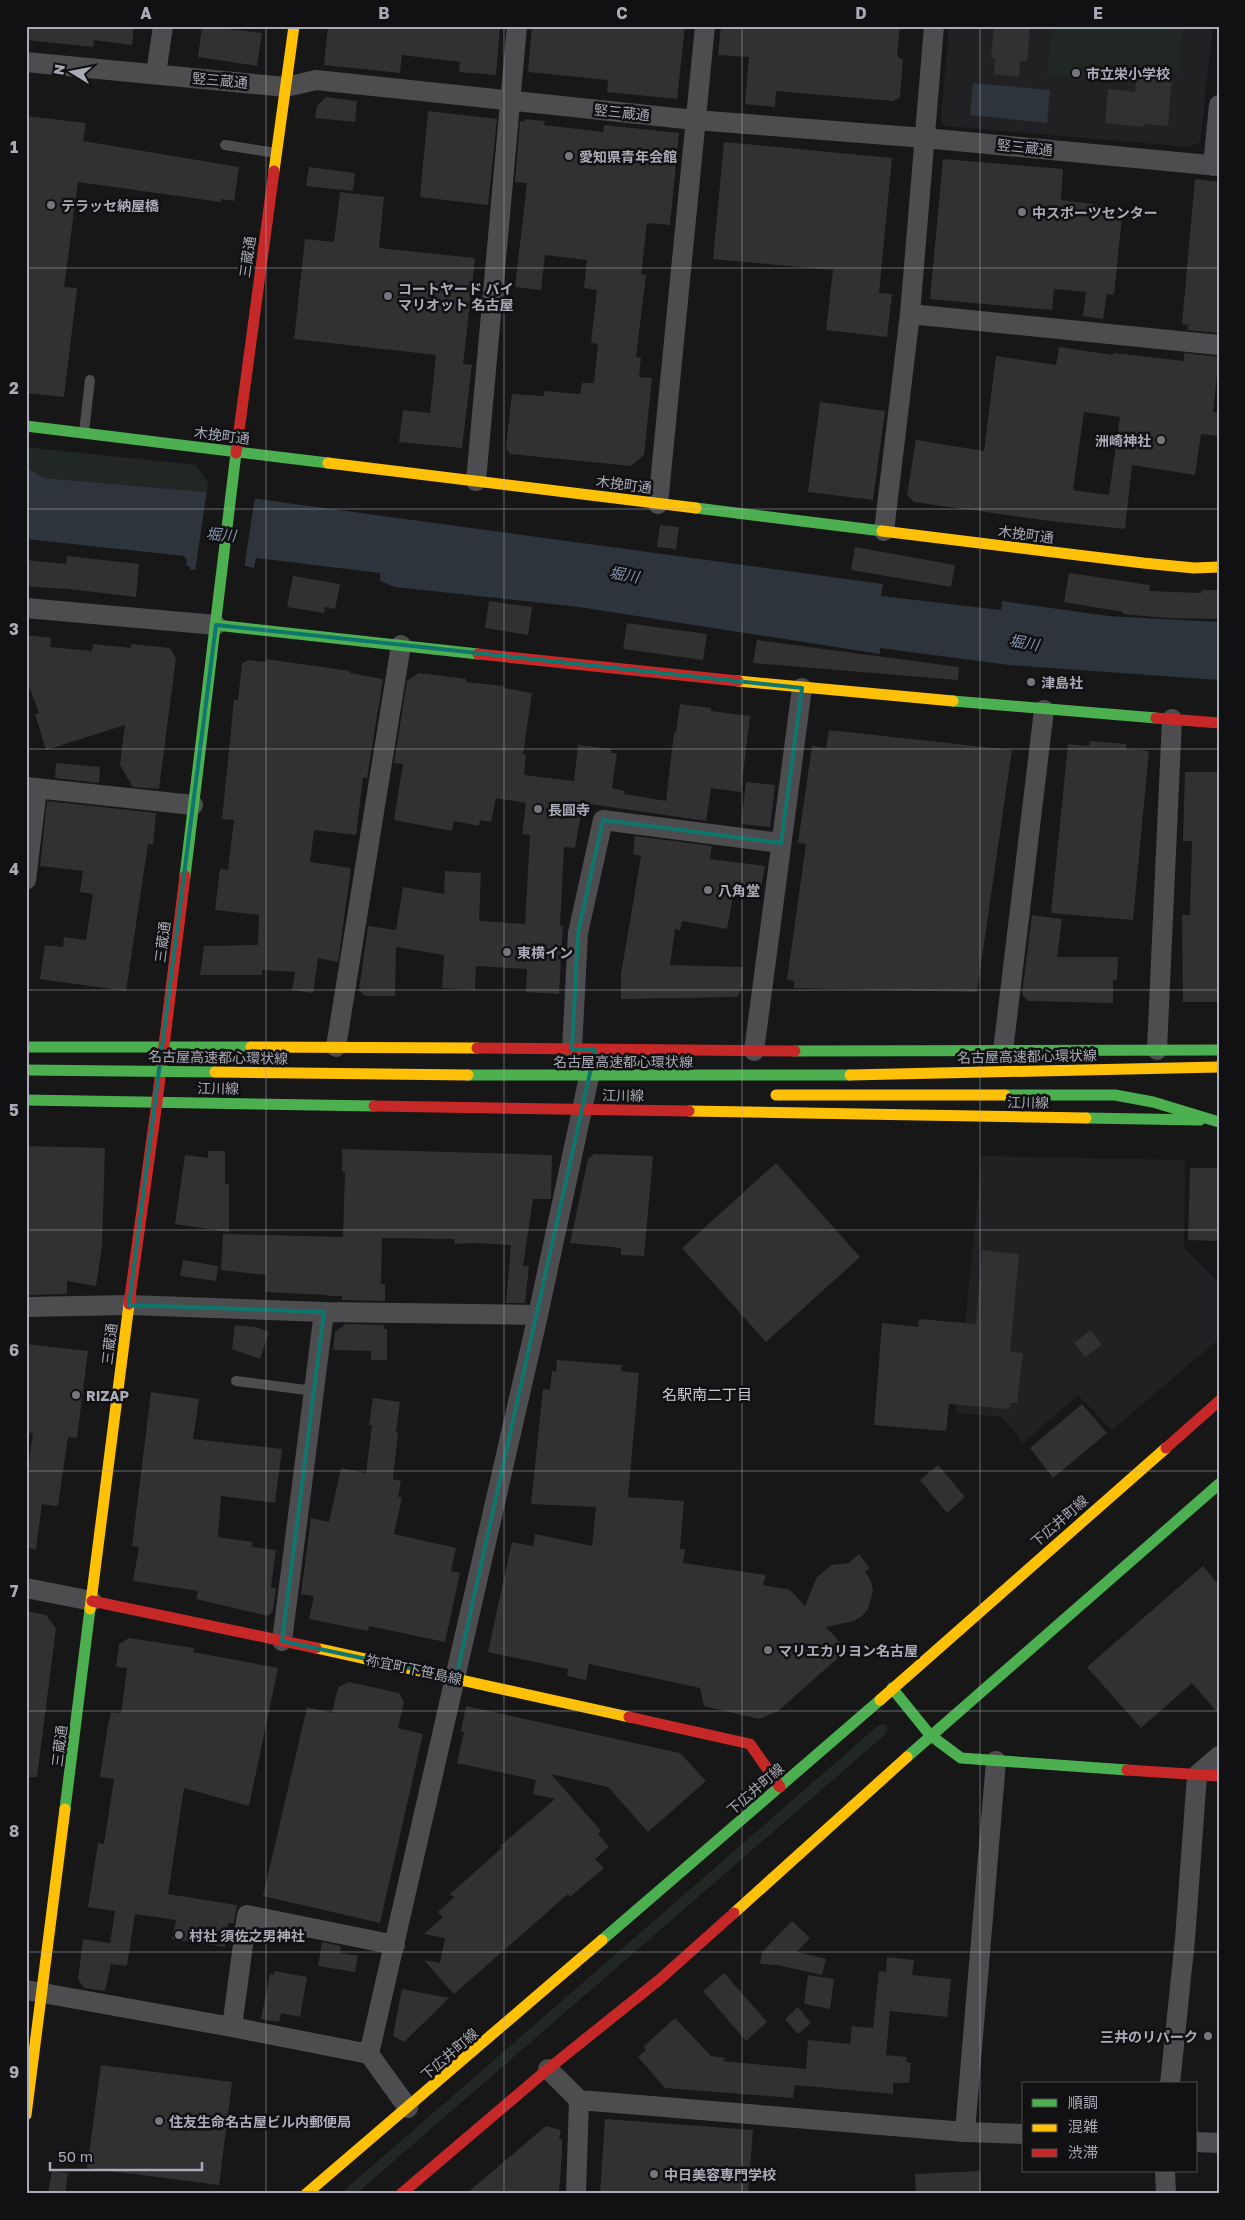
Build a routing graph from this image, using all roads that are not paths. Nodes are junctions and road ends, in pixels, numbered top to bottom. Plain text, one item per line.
1 (163, 26) edge
2 (294, 26) edge
3 (517, 26) edge
4 (705, 26) edge
5 (934, 26) edge
6 (26, 62) edge
7 (156, 74) junction
8 (286, 87) junction
9 (510, 100) junction
10 (1219, 105) edge
11 (695, 120) junction
12 (924, 138) junction
13 (225, 145) dead end
14 (277, 153) junction
15 (1216, 166) edge
16 (910, 314) junction
17 (1219, 345) edge
18 (90, 380) dead end
19 (26, 426) edge
20 (84, 433) junction
21 (237, 452) junction
22 (476, 481) junction
23 (658, 504) junction
24 (884, 531) junction
25 (1219, 567) edge
26 (26, 608) edge
27 (216, 625) junction
28 (401, 645) junction
29 (802, 688) junction
30 (1044, 710) junction
31 (1172, 719) junction
32 (1219, 723) edge
33 (32, 788) edge
34 (194, 805) junction
35 (781, 843) junction
36 (26, 880) edge
37 (26, 1047) edge
38 (164, 1047) junction
39 (336, 1047) junction
40 (572, 1049) junction
41 (595, 1050) junction
42 (1157, 1050) junction
43 (1219, 1050) edge
44 (754, 1051) junction
45 (1003, 1051) junction
46 (1219, 1067) edge
47 (26, 1070) edge
48 (513, 1076) junction
49 (598, 1092) dead end
50 (762, 1095) dead end
51 (26, 1100) edge
52 (157, 1102) junction
53 (583, 1110) junction
54 (1219, 1121) edge
55 (129, 1305) junction
56 (26, 1307) edge
57 (324, 1312) junction
58 (538, 1315) junction
59 (236, 1381) dead end
60 (314, 1391) junction
61 (1219, 1401) edge
62 (1219, 1484) edge
63 (26, 1588) edge
64 (92, 1600) junction
65 (282, 1641) junction
66 (456, 1678) junction
67 (892, 1688) junction
68 (930, 1735) junction
69 (1219, 1756) edge
70 (996, 1761) junction
71 (1197, 1775) junction
72 (1219, 1776) edge
73 (780, 1787) junction
74 (395, 1945) junction
75 (35, 1992) edge
76 (232, 2027) junction
77 (369, 2054) junction
78 (548, 2069) junction
79 (1170, 2082) edge
80 (580, 2100) junction
81 (408, 2108) junction
82 (26, 2115) edge
83 (965, 2132) junction
84 (1022, 2134) edge
85 (1198, 2142) edge
86 (1219, 2143) edge
87 (1166, 2172) edge
88 (306, 2194) edge
89 (402, 2194) edge
90 (576, 2194) edge
91 (1166, 2194) edge

1 - 7 street
2 - 8 main road, 三蔵通
3 - 9 street
4 - 11 street
5 - 12 street
6 - 7 street, 竪三蔵通
7 - 8 street, 竪三蔵通
8 - 9 street, 竪三蔵通
8 - 14 main road, 三蔵通
9 - 11 street, 竪三蔵通
9 - 22 street
10 - 15 street
11 - 12 street, 竪三蔵通
11 - 23 street
12 - 15 street, 竪三蔵通
12 - 16 street
13 - 14 lane
14 - 21 main road, 三蔵通
16 - 17 street
16 - 24 street
18 - 20 lane
19 - 20 main road, 木挽町通
20 - 21 main road, 木挽町通
21 - 22 main road, 木挽町通
21 - 27 main road, 三蔵通
22 - 23 main road, 木挽町通
23 - 24 main road, 木挽町通
24 - 25 main road, 木挽町通
26 - 27 street
27 - 28 main road
27 - 34 main road, 三蔵通
28 - 29 main road
28 - 39 street
29 - 30 main road
29 - 35 street
30 - 31 main road
30 - 45 street
31 - 32 main road
31 - 42 street
33 - 34 street
33 - 36 street
34 - 38 main road, 三蔵通
35 - 40 street
35 - 44 street
37 - 38 main road
38 - 39 main road
38 - 52 main road, 三蔵通
39 - 40 main road
40 - 41 main road
41 - 44 main road
41 - 53 street
42 - 43 main road
42 - 45 main road
44 - 45 main road
46 - 48 main road, 名古屋高速都心環状線, bridge
47 - 48 main road, 名古屋高速都心環状線, bridge
48 - 49 main road, bridge
50 - 54 main road, bridge
51 - 52 main road, 江川線
52 - 53 main road, 江川線
52 - 55 main road, 三蔵通
53 - 54 main road, 江川線
53 - 58 street
55 - 56 street
55 - 57 street
55 - 64 main road, 三蔵通
57 - 58 street
57 - 60 street
58 - 66 street
59 - 60 lane
60 - 65 street
61 - 67 main road, 下広井町線
62 - 68 main road
63 - 64 street, 祢宜町下笹島線
64 - 65 main road, 祢宜町下笹島線
64 - 75 main road, 三蔵通
65 - 66 main road, 祢宜町下笹島線
66 - 73 main road, 祢宜町下笹島線
66 - 74 street
67 - 68 main road
67 - 73 main road, 下広井町線
68 - 70 main road
68 - 78 main road
69 - 71 street
70 - 71 main road
70 - 83 street
71 - 72 main road
71 - 79 street
73 - 81 main road, 下広井町線
74 - 76 street
74 - 77 street
75 - 76 street
75 - 82 main road, 三蔵通
76 - 77 street
77 - 81 street
78 - 80 street
78 - 89 main road
80 - 83 street
80 - 90 street
81 - 88 main road, 下広井町線
83 - 84 street
85 - 86 street
87 - 91 street

